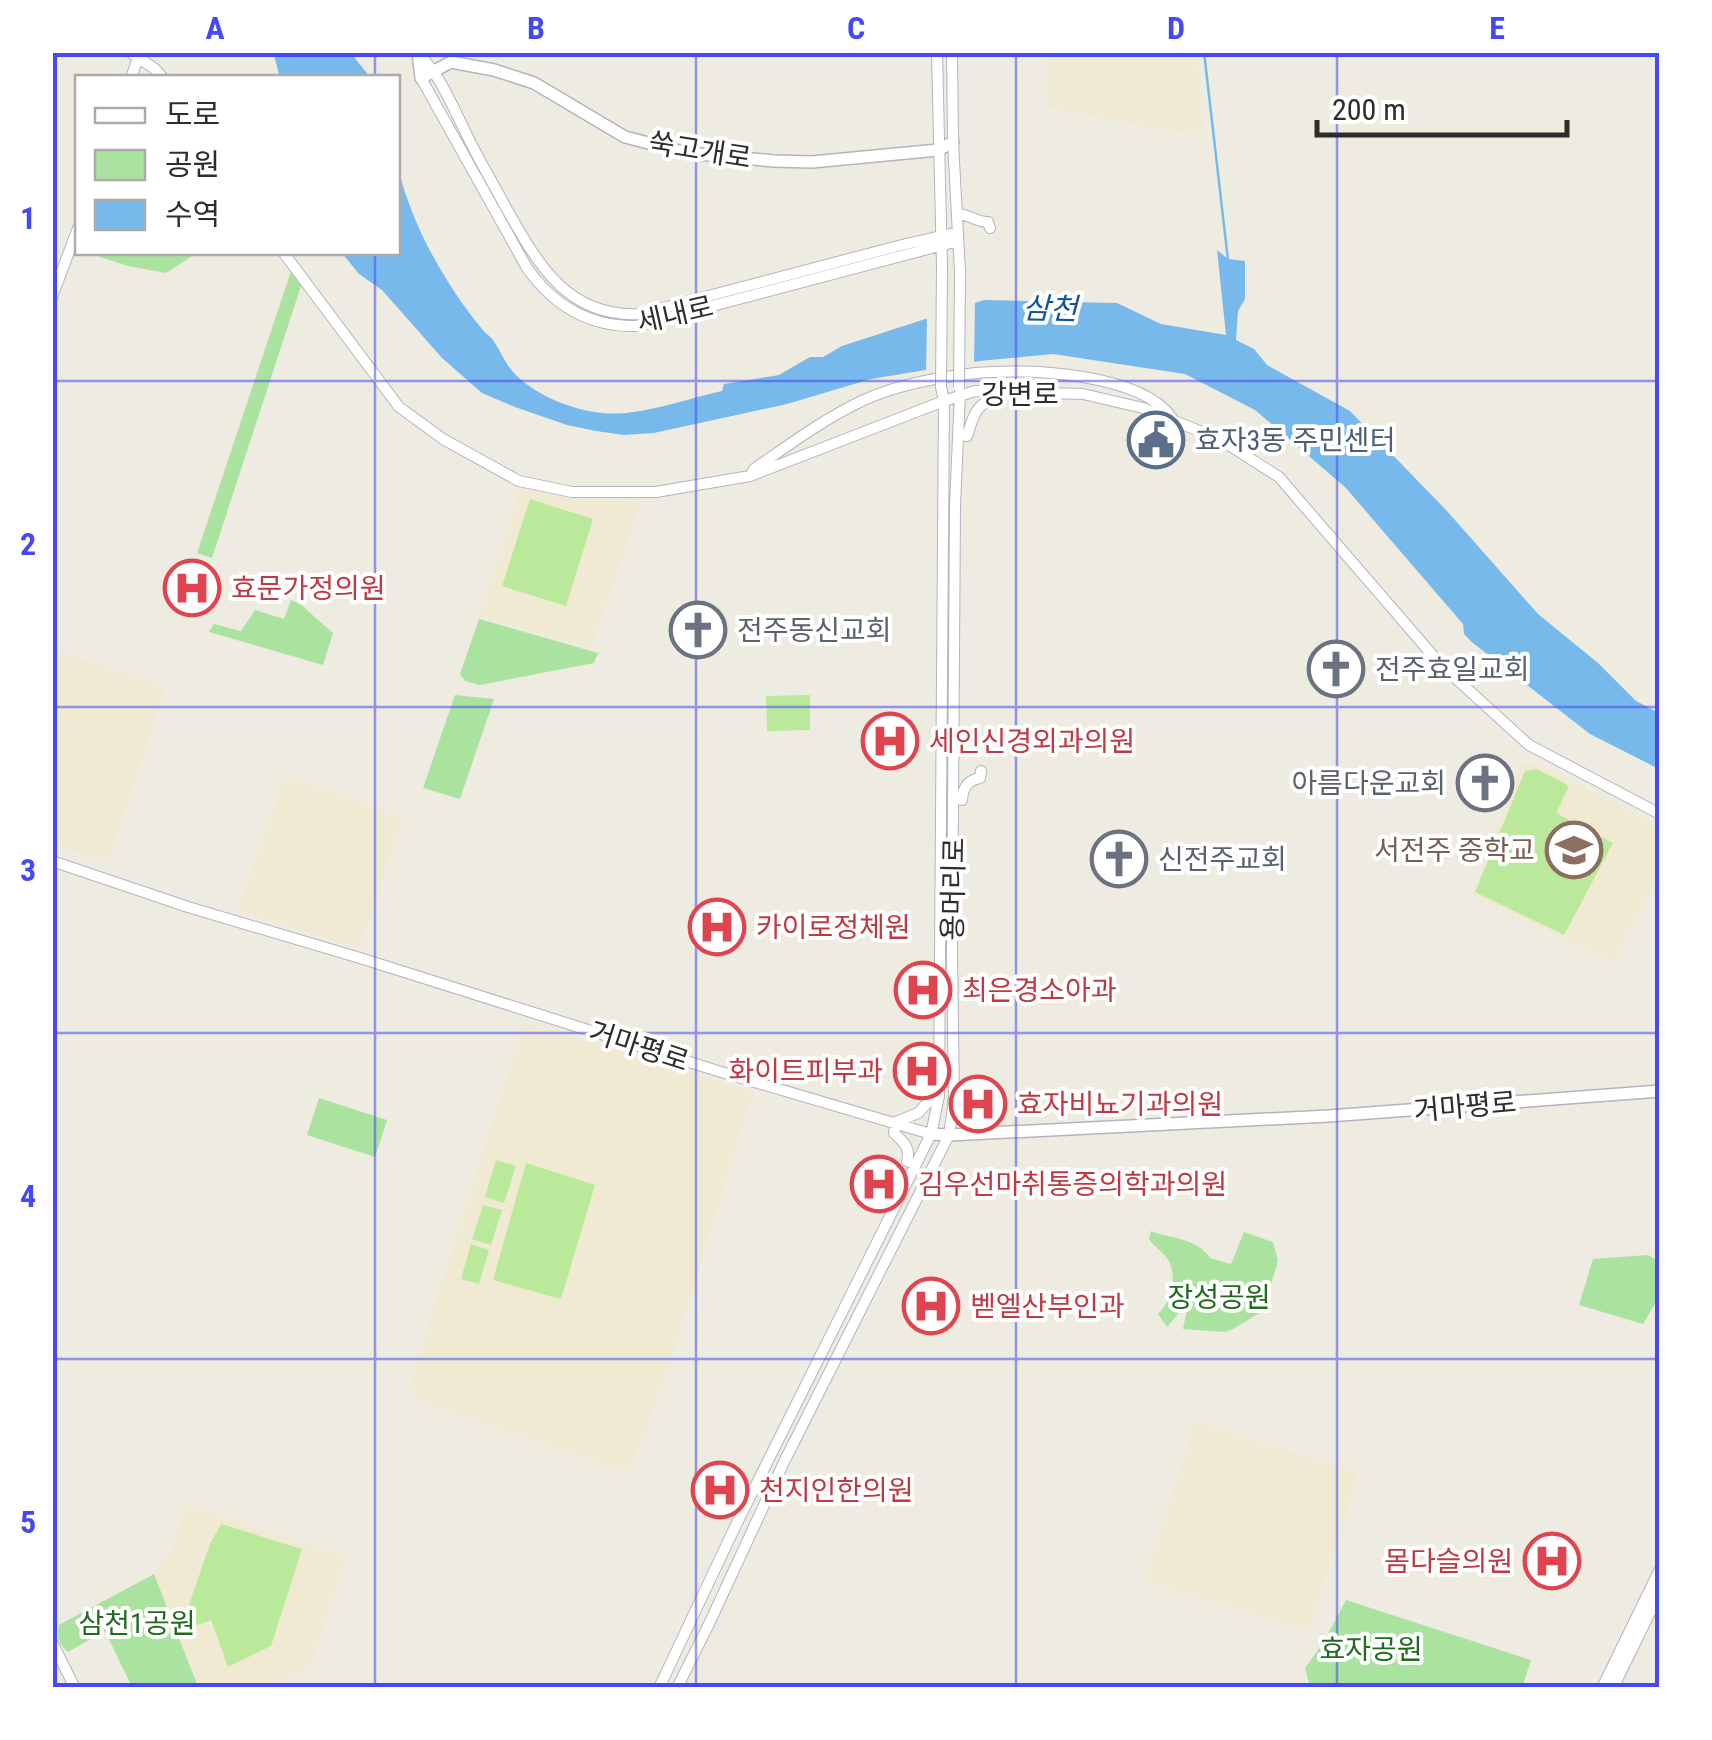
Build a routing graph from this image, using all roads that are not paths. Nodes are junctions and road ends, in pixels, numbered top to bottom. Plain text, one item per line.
1 (418, 52) edge
2 (937, 52) edge
3 (952, 52) edge
4 (137, 54) edge
5 (435, 70) junction
6 (160, 75) edge
7 (422, 78) junction
8 (953, 142) junction
9 (938, 150) junction
10 (958, 214) junction
11 (990, 228) dead end
12 (75, 236) edge
13 (958, 236) junction
14 (943, 240) junction
15 (285, 255) edge
16 (52, 297) edge
17 (953, 389) junction
18 (992, 392) junction
19 (944, 401) junction
20 (1172, 419) junction
21 (959, 435) junction
22 (750, 476) junction
23 (981, 771) dead end
24 (954, 798) junction
25 (1660, 814) edge
26 (52, 861) edge
27 (1660, 1091) edge
28 (939, 1096) junction
29 (954, 1101) junction
30 (896, 1122) junction
31 (931, 1134) junction
32 (986, 1134) junction
33 (949, 1135) junction
34 (916, 1165) junction
35 (1660, 1569) edge
36 (1660, 1592) edge
37 (52, 1642) edge
38 (74, 1688) edge
39 (659, 1688) edge
40 (677, 1688) edge
41 (1602, 1688) edge
42 (1613, 1688) edge

1 - 5 street, 세내로
1 - 7 main road, 세내로
2 - 9 street
3 - 8 street
4 - 6 street
5 - 7 main road
5 - 9 main road, 쑥고개로
5 - 14 street, 세내로
7 - 14 street, 세내로
8 - 9 main road
8 - 10 street
9 - 14 street
10 - 11 street
10 - 13 street
12 - 16 street
13 - 14 street, 세내로
13 - 17 street, bridge
14 - 17 street, bridge
15 - 22 street, 강변로
17 - 18 street, 강변로
17 - 19 street, 용머리로
17 - 19 street, 강변로
17 - 21 street, 용머리로
18 - 20 street, 강변로
18 - 21 street
19 - 22 street, 강변로
19 - 28 street, 용머리로
20 - 22 street
20 - 25 street, 강변로
21 - 24 street, 용머리로
23 - 24 street
24 - 29 street, 용머리로
26 - 30 street, 거마평로
27 - 32 main road, 거마평로
28 - 30 street
28 - 31 street, 용머리로
29 - 32 main road
29 - 33 street, 용머리로
30 - 31 street, 거마평로
30 - 34 street
31 - 33 main road, 거마평로
31 - 34 street, 용머리로
32 - 33 main road, 거마평로
33 - 40 street, 용머리로
34 - 39 street, 용머리로
35 - 41 street
36 - 42 street
37 - 38 street

